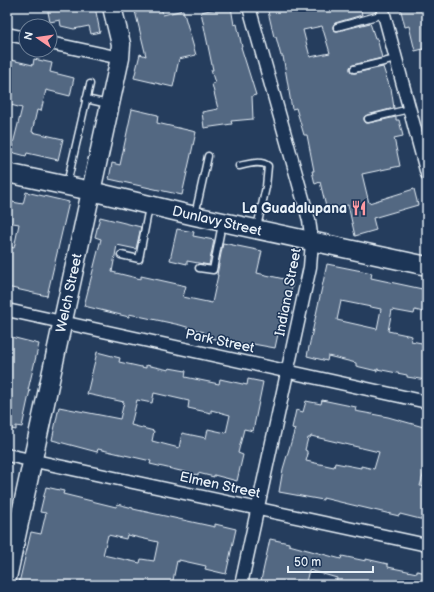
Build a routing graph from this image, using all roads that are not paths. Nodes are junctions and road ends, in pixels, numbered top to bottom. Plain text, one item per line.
1 (112, 7) edge
2 (249, 7) edge
3 (383, 10) edge
4 (337, 27) dead end
5 (7, 34) edge
6 (18, 36) edge
7 (58, 45) edge
8 (120, 58) junction
9 (396, 59) junction
10 (354, 69) dead end
11 (90, 84) dead end
12 (86, 99) junction
13 (110, 104) junction
14 (410, 109) junction
15 (368, 119) dead end
16 (208, 156) dead end
17 (239, 166) dead end
18 (7, 173) edge
19 (427, 174) edge
20 (66, 186) junction
21 (92, 191) junction
22 (150, 206) junction
23 (195, 216) junction
24 (222, 222) junction
25 (257, 230) junction
26 (312, 242) junction
27 (121, 254) dead end
28 (427, 266) edge
29 (199, 268) dead end
30 (7, 310) edge
31 (63, 322) junction
32 (287, 372) junction
33 (427, 402) edge
34 (7, 455) edge
35 (33, 460) junction
36 (258, 508) junction
37 (427, 545) edge
38 (7, 578) edge
39 (241, 585) edge

1 - 8 street, Welch Street
2 - 26 street, Indiana Street
3 - 4 lane
3 - 9 street
5 - 6 street
7 - 8 street
8 - 13 street, Welch Street
9 - 10 lane
9 - 14 street
11 - 12 lane
12 - 13 lane
12 - 20 lane
13 - 21 street, Welch Street
14 - 15 lane
14 - 19 street
16 - 23 lane
17 - 25 lane
18 - 20 street, Dunlavy Street
20 - 21 street, Dunlavy Street
21 - 22 street, Dunlavy Street
21 - 31 street, Welch Street
22 - 23 street, Dunlavy Street
22 - 27 lane
23 - 24 street, Dunlavy Street
24 - 25 street, Dunlavy Street
24 - 29 lane
25 - 26 street, Dunlavy Street
26 - 28 street, Dunlavy Street
26 - 32 street, Indiana Street
30 - 31 street, Park Street
31 - 32 street, Park Street
31 - 35 street, Welch Street
32 - 33 street, Park Street
32 - 36 street, Indiana Street
34 - 35 street, Elmen Street
35 - 36 street, Elmen Street
35 - 38 street, Welch Street
36 - 37 street, Elmen Street
36 - 39 street, Indiana Street

